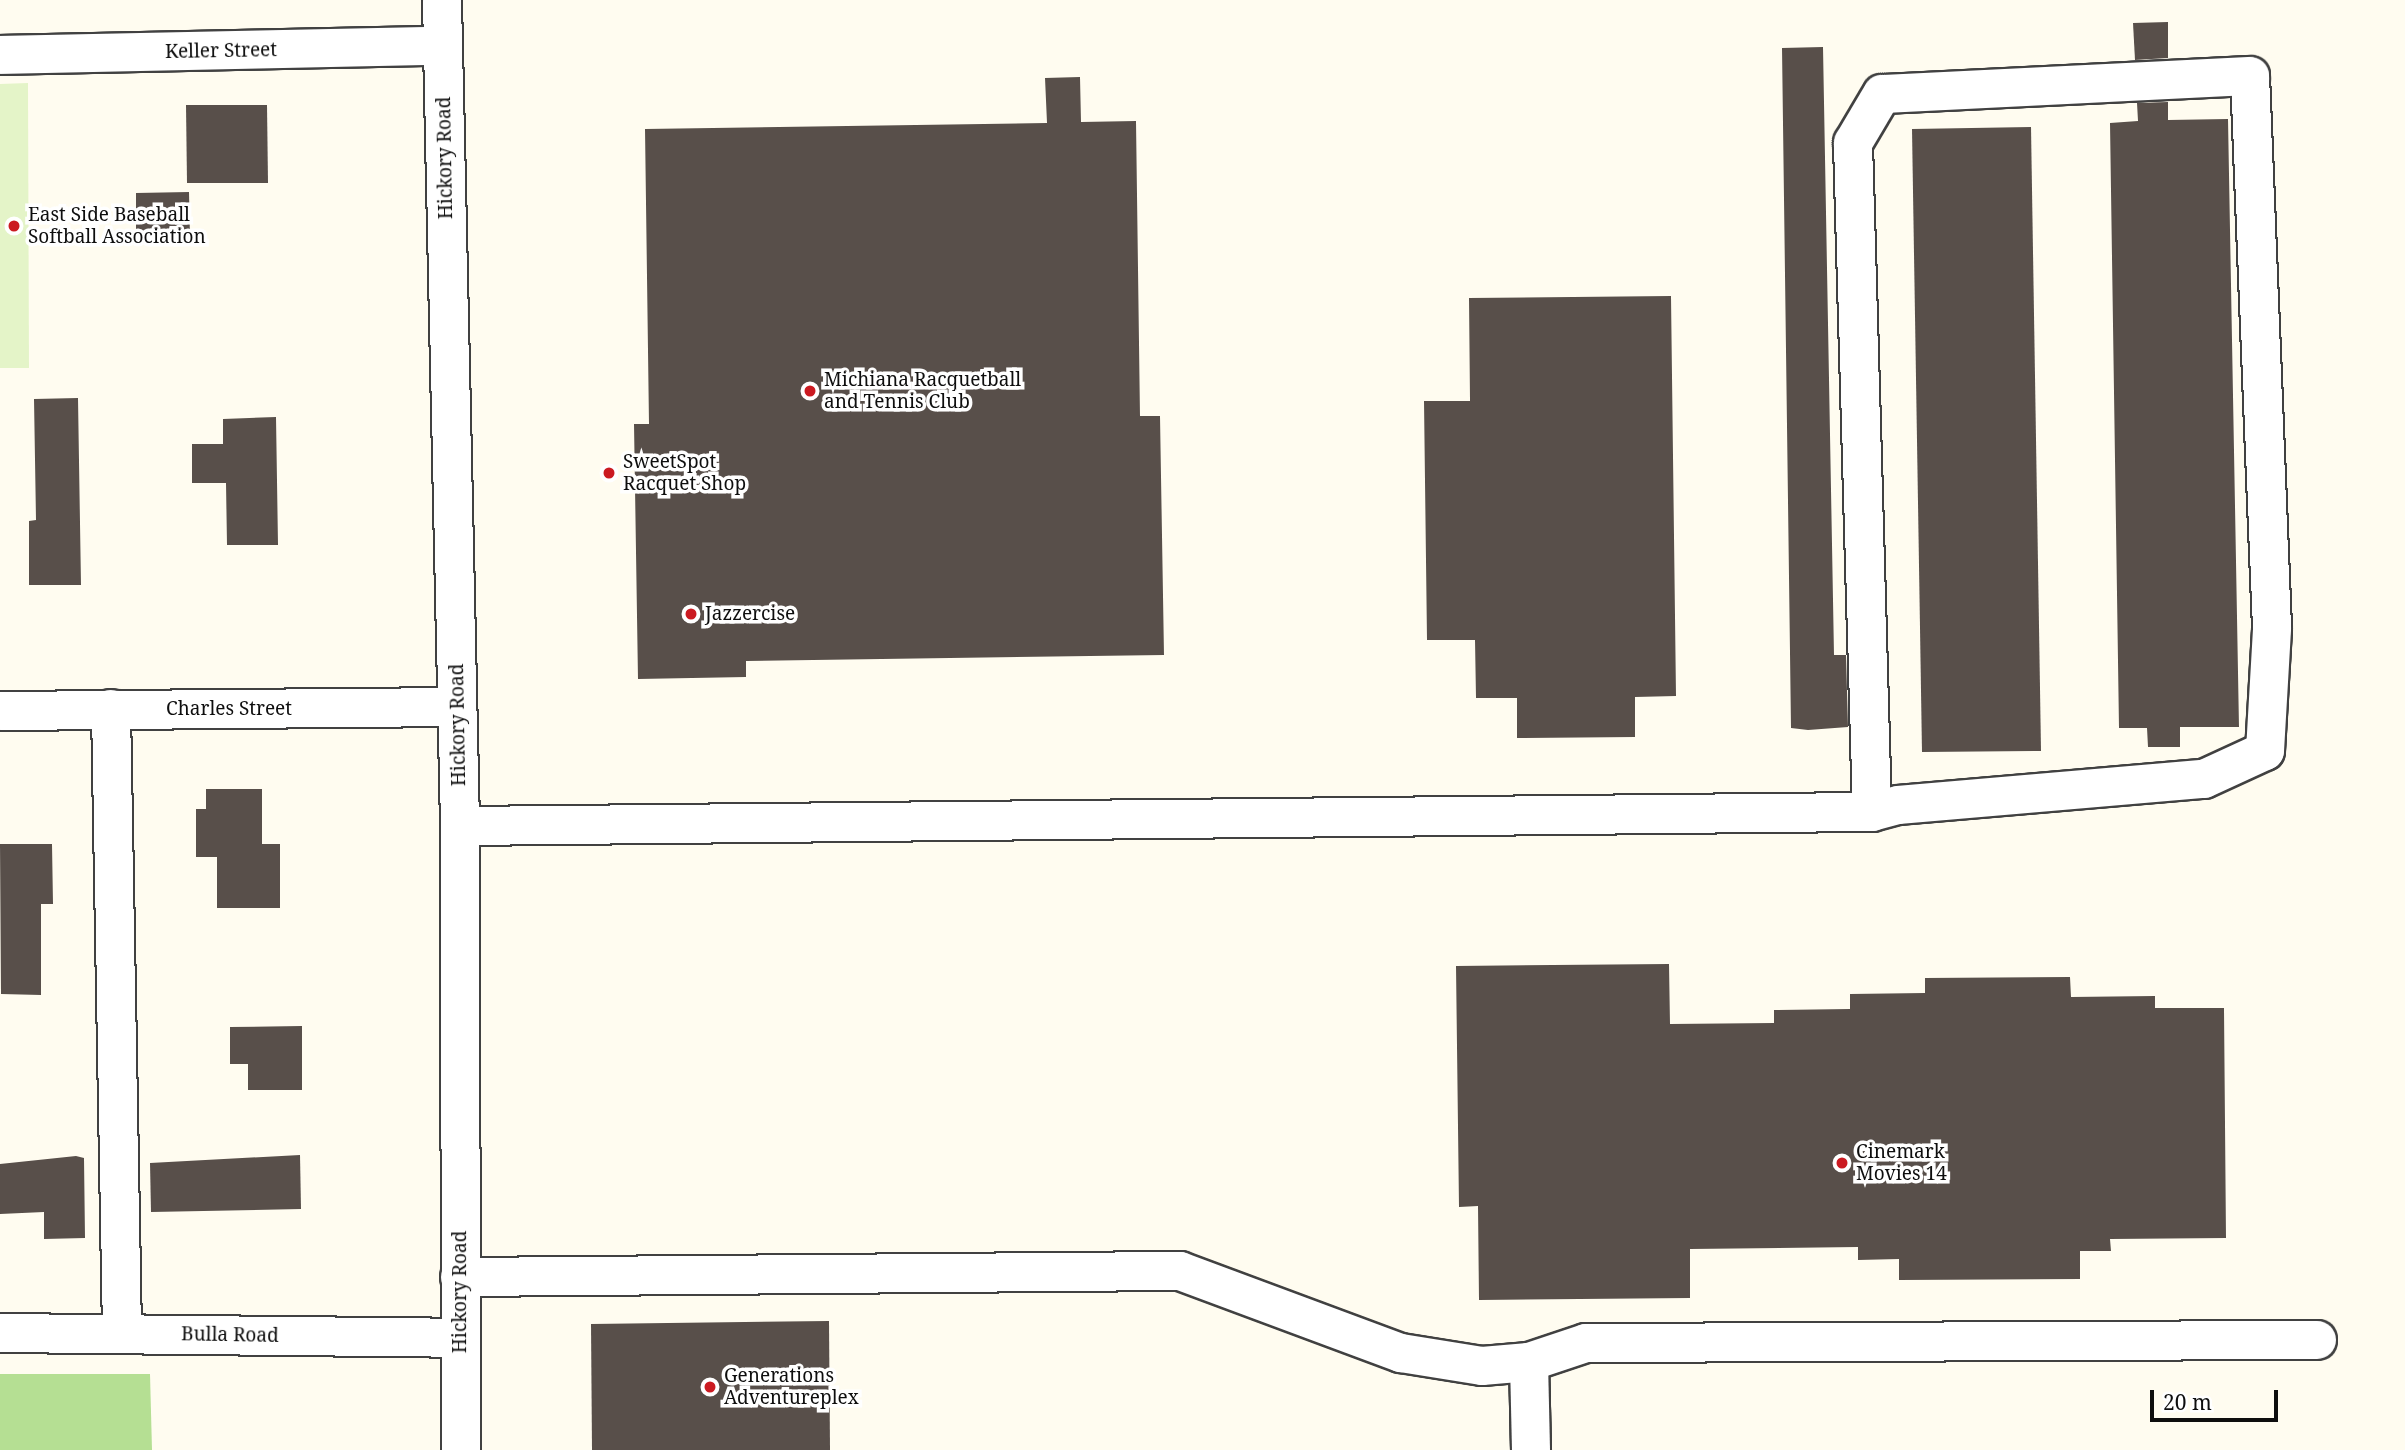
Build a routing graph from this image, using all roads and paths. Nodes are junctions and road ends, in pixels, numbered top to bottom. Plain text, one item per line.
1 (442, 0) edge
2 (442, 46) junction
3 (0, 55) edge
4 (457, 707) junction
5 (111, 709) junction
6 (0, 711) edge
7 (1872, 812) junction
8 (460, 827) junction
9 (460, 1277) junction
10 (0, 1334) edge
11 (122, 1334) junction
12 (460, 1338) junction
13 (2317, 1340) dead end
14 (1529, 1362) junction
15 (461, 1450) edge
16 (1531, 1450) edge

1 - 2 street, Hickory Road
2 - 3 street, Keller Street
2 - 4 street, Hickory Road
4 - 5 street, Charles Street
4 - 8 street, Hickory Road
5 - 6 street, Charles Street
5 - 11 street
7 - 7 street
7 - 8 street
8 - 9 street, Hickory Road
9 - 12 street, Hickory Road
9 - 14 street
10 - 11 street, Bulla Road
11 - 12 street, Bulla Road
12 - 15 street, Hickory Road
13 - 14 street
14 - 16 street

